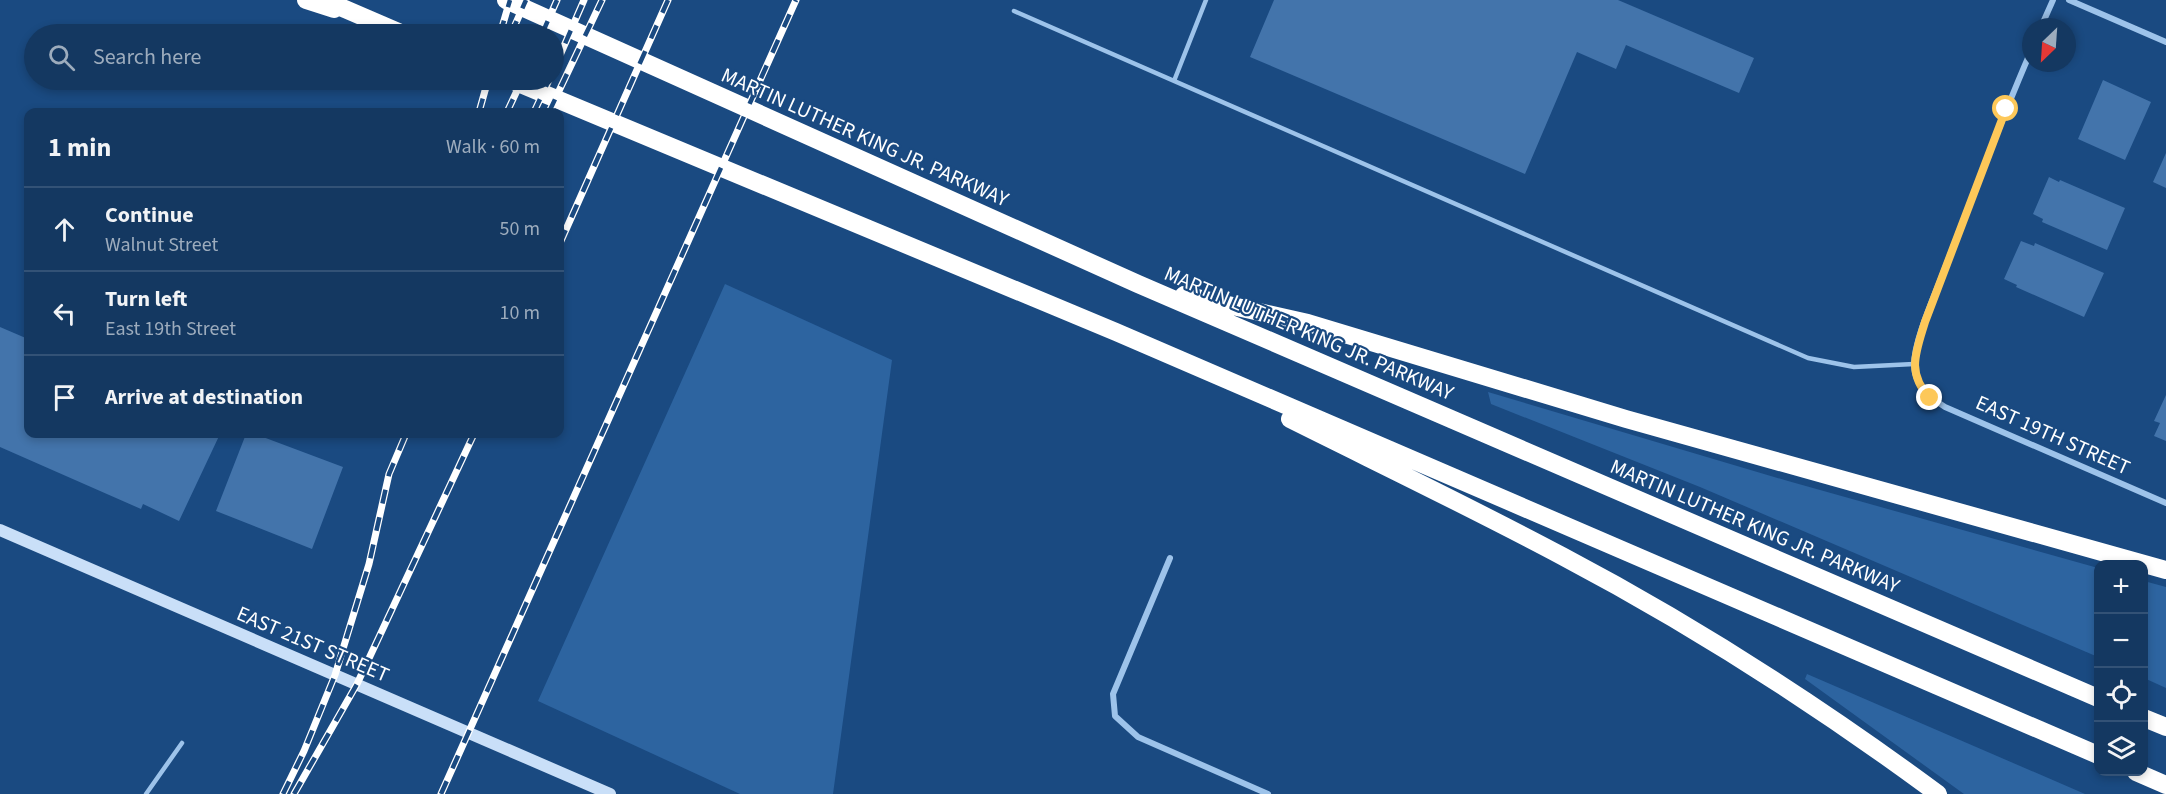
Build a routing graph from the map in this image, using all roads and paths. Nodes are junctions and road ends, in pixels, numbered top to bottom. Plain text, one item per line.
1 (306, 0) edge
2 (324, 0) edge
3 (506, 0) edge
4 (1206, 0) edge
5 (2053, 0) edge
6 (2069, 0) edge
7 (1014, 11) dead end
8 (362, 17) junction
9 (2045, 18) edge
10 (379, 24) edge
11 (559, 24) edge
12 (564, 26) edge
13 (2166, 42) edge
14 (2022, 72) edge
15 (1174, 81) junction
16 (535, 90) edge
17 (1138, 284) junction
18 (1116, 332) junction
19 (1914, 364) junction
20 (2166, 503) edge
21 (0, 530) edge
22 (1170, 558) dead end
23 (2166, 570) edge
24 (2094, 696) edge
25 (2148, 720) edge
26 (2166, 727) edge
27 (182, 742) dead end
28 (2094, 753) edge
29 (2148, 776) edge
30 (2166, 784) edge
31 (146, 794) edge
32 (610, 794) edge
33 (1268, 794) edge
34 (1938, 794) edge

1 - 8 highway
2 - 8 highway
3 - 11 highway, MARTIN LUTHER KING JR. PARKWAY
4 - 15 lane
5 - 9 street
6 - 13 street
7 - 15 lane
8 - 10 highway
12 - 17 highway, MARTIN LUTHER KING JR. PARKWAY
14 - 19 street
15 - 19 lane
16 - 18 highway
17 - 23 highway
17 - 24 highway, MARTIN LUTHER KING JR. PARKWAY
18 - 28 highway
18 - 34 highway
19 - 20 street, EAST 19TH STREET
21 - 32 street, EAST 21ST STREET
22 - 33 street
25 - 26 highway
27 - 31 lane
29 - 30 highway

